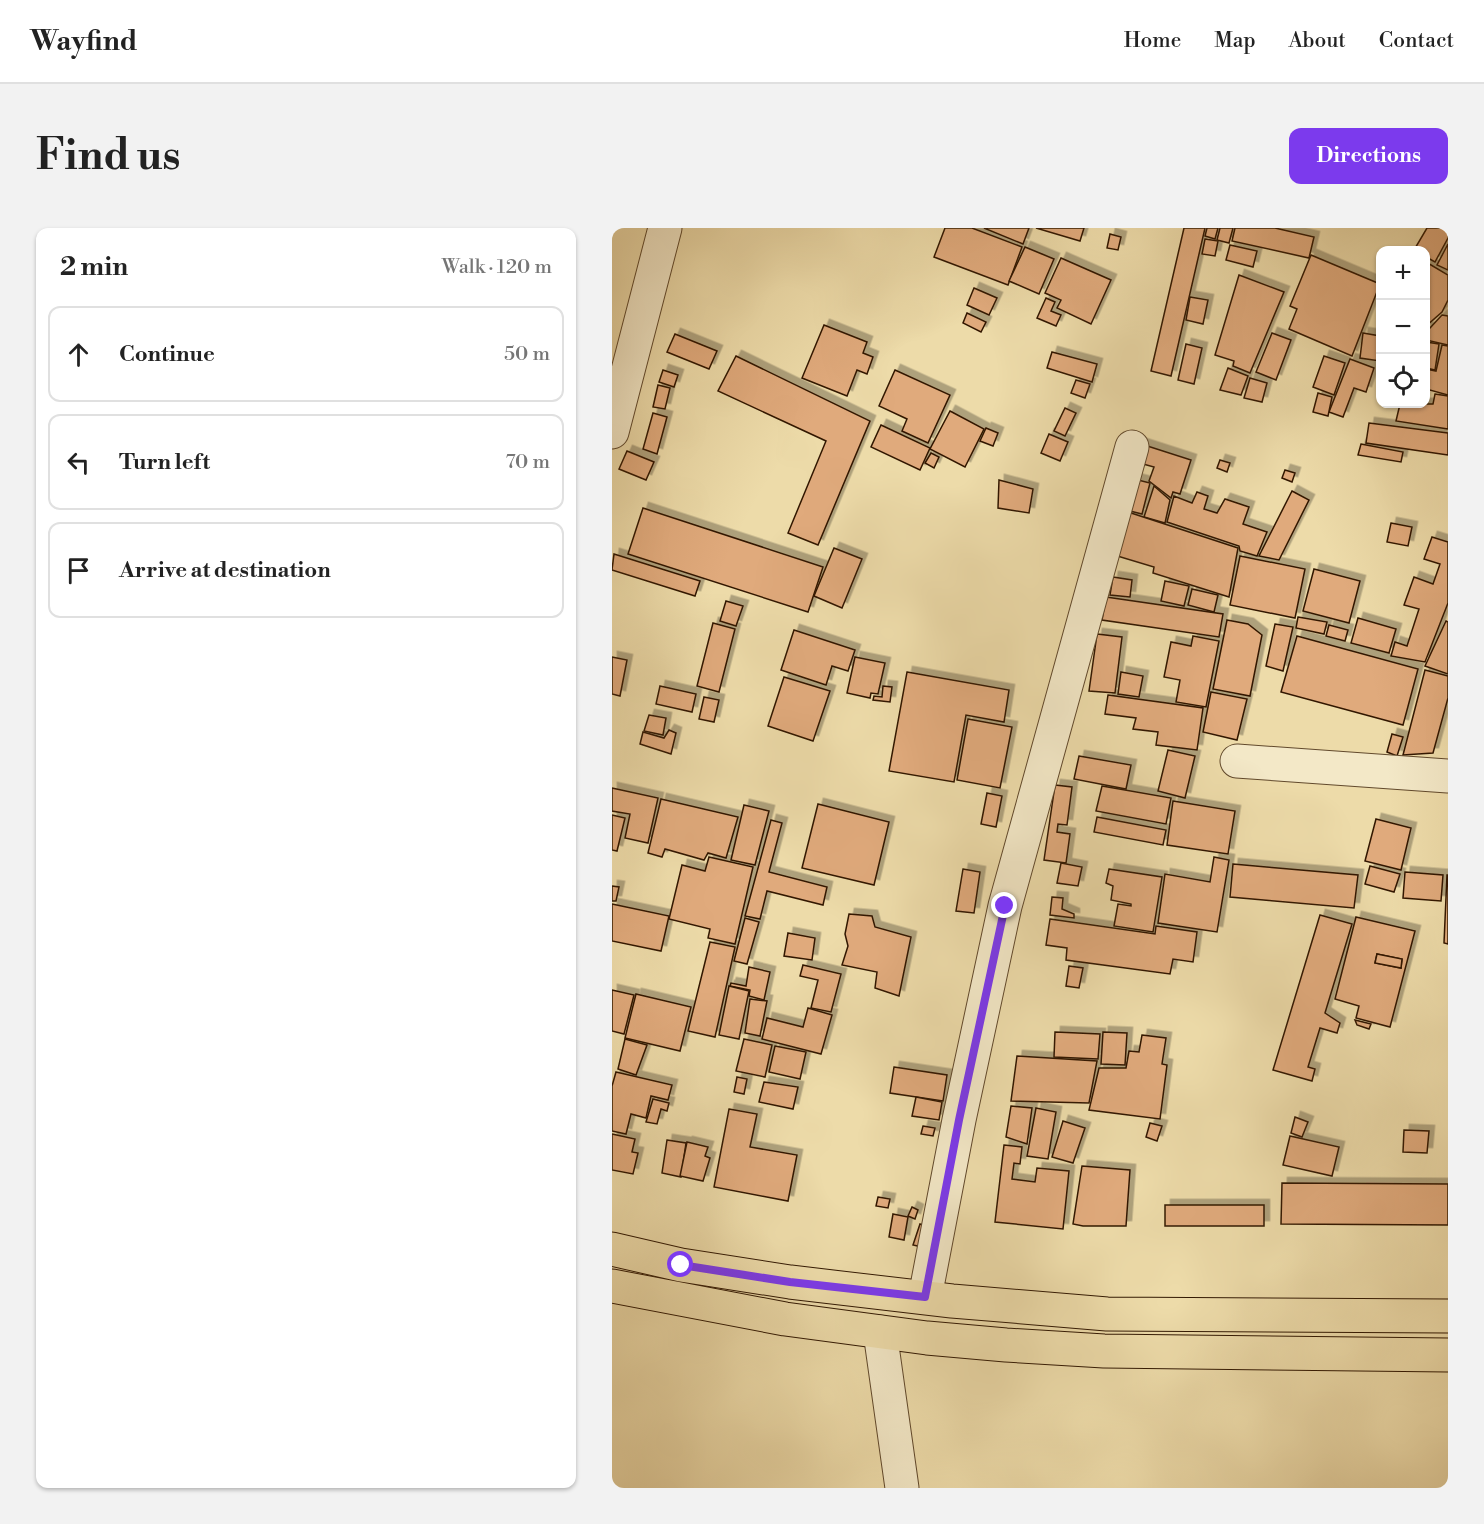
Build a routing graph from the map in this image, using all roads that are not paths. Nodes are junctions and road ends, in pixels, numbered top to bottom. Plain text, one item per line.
1 (665, 228) edge
2 (612, 432) edge
3 (1132, 447) dead end
4 (1237, 761) dead end
5 (1448, 776) edge
6 (612, 1249) edge
7 (612, 1286) edge
8 (925, 1297) junction
9 (1448, 1316) edge
10 (880, 1332) junction
11 (1448, 1355) edge
12 (902, 1488) edge

1 - 2 street
3 - 8 street
4 - 5 street
6 - 8 main road
7 - 10 main road
8 - 9 main road
10 - 11 main road
10 - 12 street

